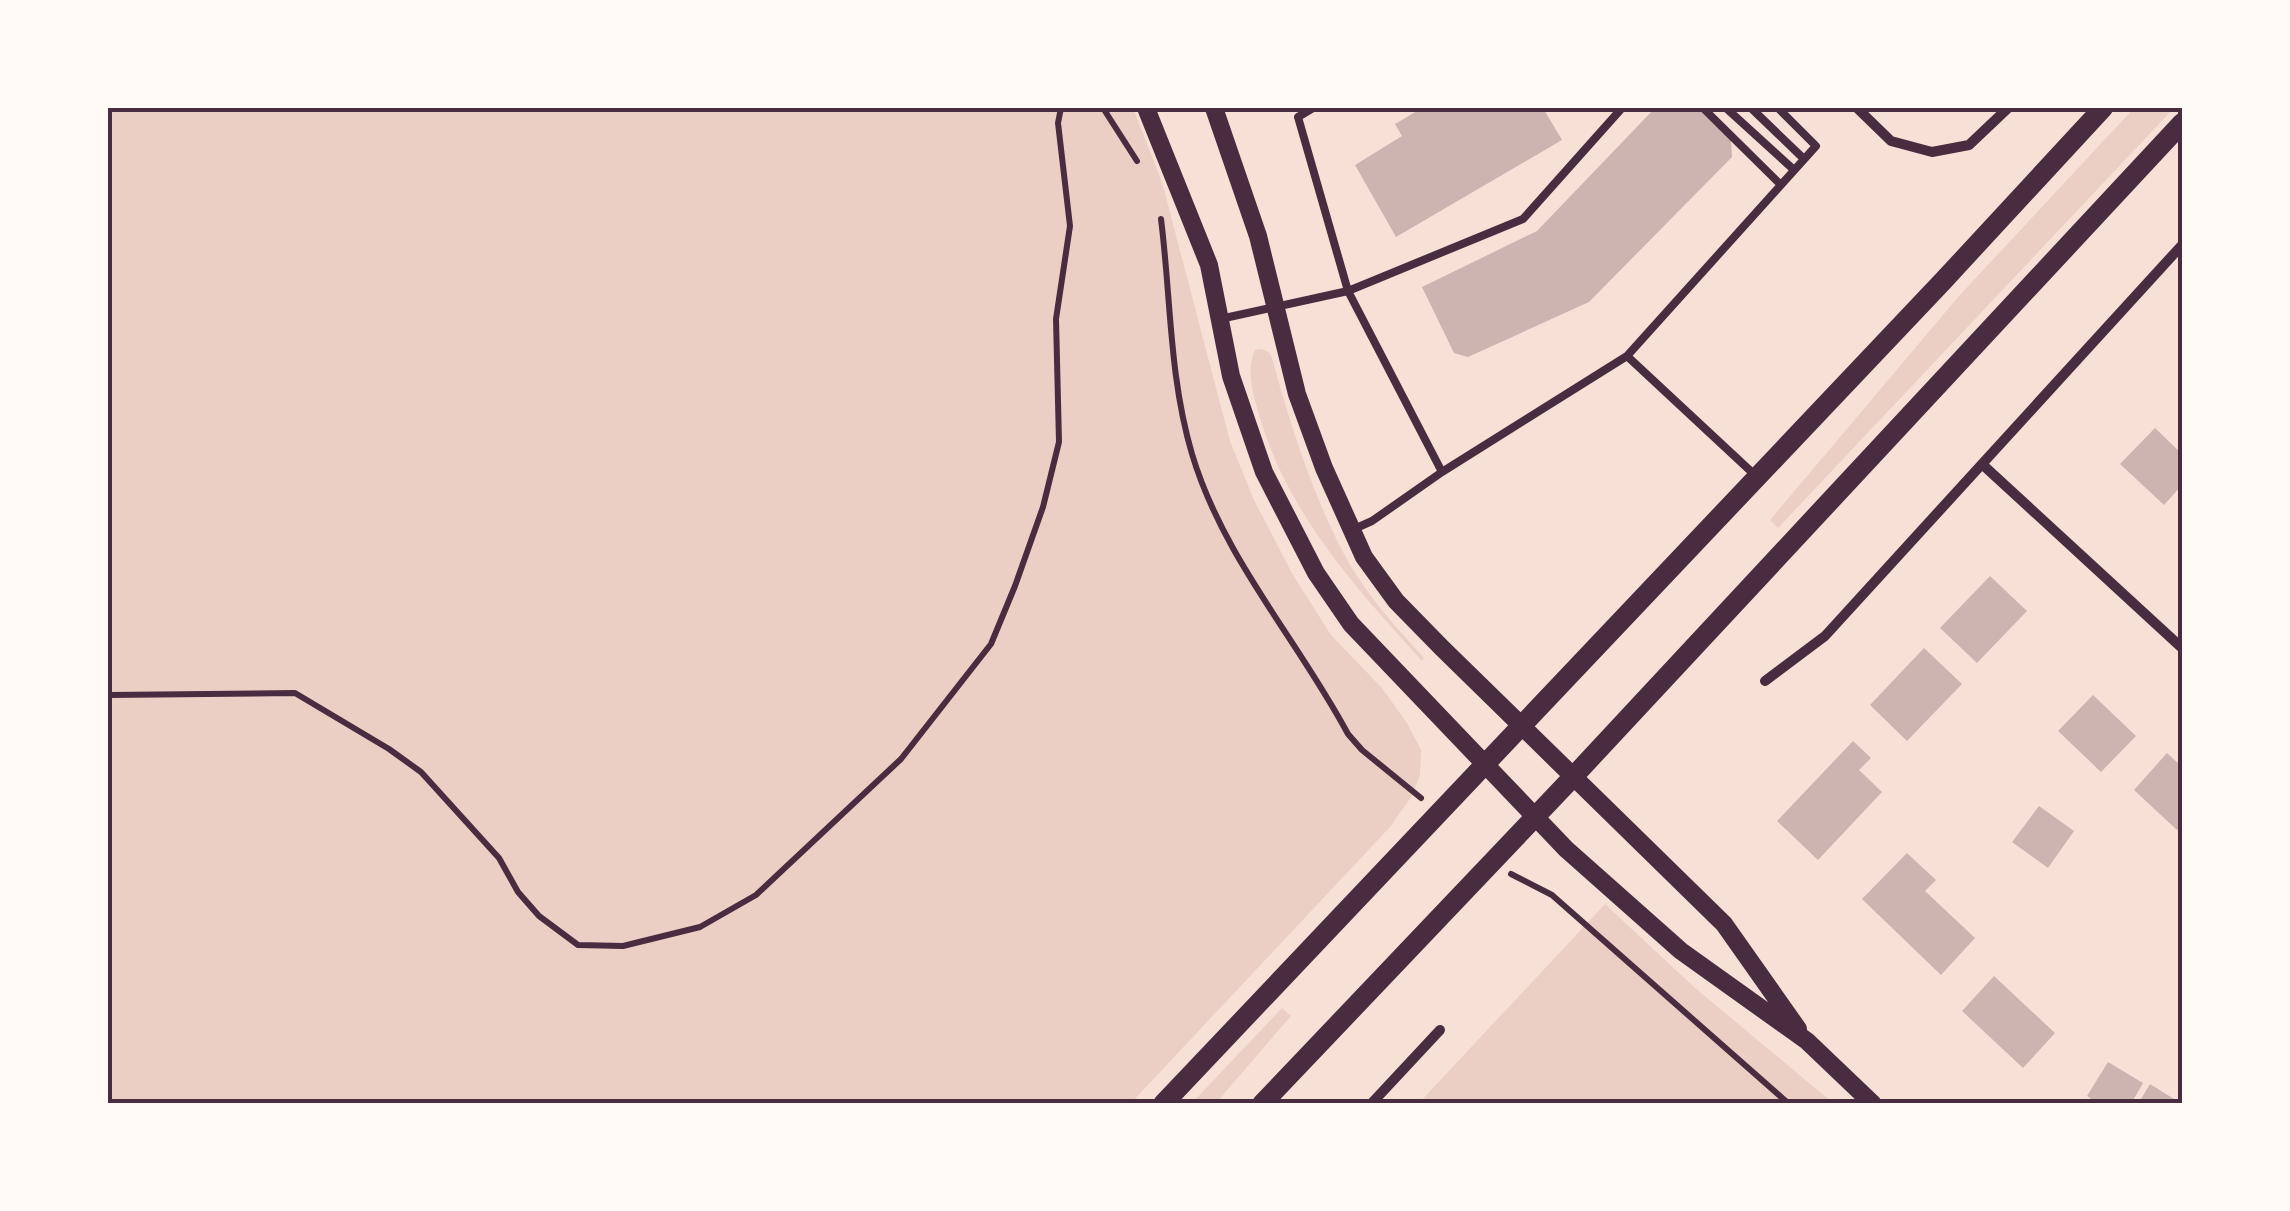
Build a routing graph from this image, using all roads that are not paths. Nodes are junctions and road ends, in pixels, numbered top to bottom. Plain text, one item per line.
1 (1146, 108) edge
2 (1214, 108) edge
3 (1313, 108) edge
4 (1622, 108) edge
5 (1703, 108) edge
6 (1726, 108) edge
7 (1751, 108) edge
8 (1778, 108) edge
9 (1857, 108) edge
10 (2008, 108) edge
11 (2103, 108) edge
12 (2182, 123) edge
13 (1804, 158) junction
14 (1794, 170) junction
15 (1780, 184) junction
16 (2182, 244) edge
17 (1348, 291) junction
18 (1274, 306) junction
19 (1220, 319) junction
20 (1627, 356) junction
21 (1983, 465) junction
22 (1442, 472) junction
23 (1757, 476) junction
24 (1350, 530) junction
25 (2182, 648) edge
26 (1765, 681) dead end
27 (1520, 725) junction
28 (1484, 764) junction
29 (1572, 778) junction
30 (1535, 817) junction
31 (1440, 1030) dead end
32 (1806, 1042) junction
33 (1163, 1104) edge
34 (1262, 1104) edge
35 (1371, 1104) edge
36 (1873, 1104) edge

1 - 19 street
2 - 18 street
3 - 17 lane
4 - 17 lane
5 - 15 lane
6 - 14 lane
7 - 13 lane
8 - 13 lane
9 - 10 street
11 - 23 main road
12 - 29 main road
13 - 14 lane
14 - 15 lane
15 - 20 lane
16 - 21 street
17 - 18 lane
17 - 22 lane
18 - 19 lane
18 - 24 street
19 - 28 street
20 - 22 lane
20 - 23 lane
21 - 25 street
21 - 26 street
22 - 24 lane
23 - 27 main road
24 - 27 street
27 - 28 main road
27 - 29 street
28 - 30 street
28 - 33 main road
29 - 30 main road
29 - 32 street
30 - 32 street
30 - 34 main road
31 - 35 street
32 - 36 street

